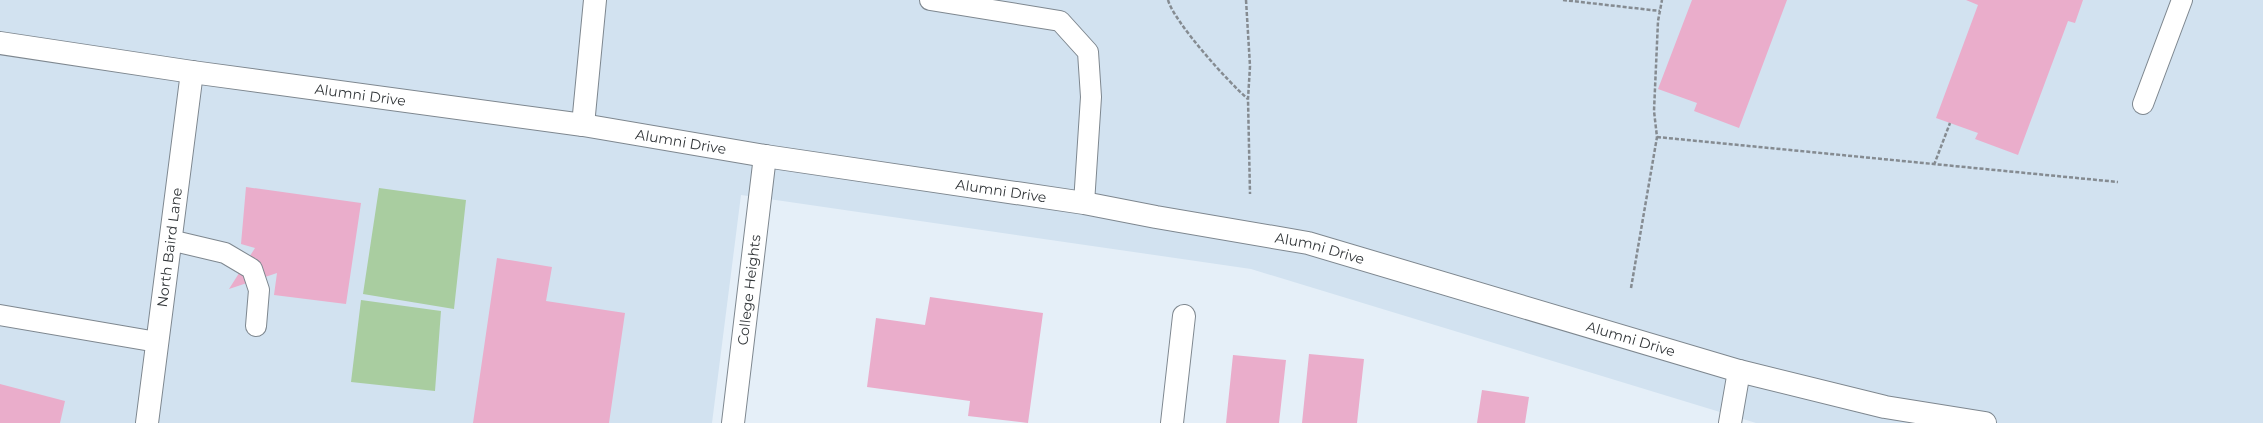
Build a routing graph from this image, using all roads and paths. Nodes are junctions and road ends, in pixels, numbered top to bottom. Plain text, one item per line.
1 (595, 0) edge
2 (930, 0) edge
3 (1168, 0) edge
4 (1246, 0) edge
5 (1563, 0) edge
6 (1662, 0) edge
7 (2182, 0) edge
8 (1660, 11) junction
9 (0, 43) edge
10 (192, 72) junction
11 (1248, 99) junction
12 (2143, 104) dead end
13 (1950, 123) dead end
14 (584, 125) junction
15 (1657, 137) junction
16 (765, 156) junction
17 (1934, 165) junction
18 (2118, 182) dead end
19 (1250, 194) dead end
20 (1084, 202) junction
21 (170, 240) junction
22 (1632, 288) dead end
23 (0, 316) edge
24 (1184, 316) dead end
25 (256, 326) dead end
26 (157, 342) junction
27 (1739, 371) junction
28 (147, 423) edge
29 (733, 423) edge
30 (1172, 423) edge
31 (1730, 423) edge
32 (1984, 423) edge

1 - 14 street
2 - 20 lane
3 - 11 path
4 - 11 path
5 - 8 path
6 - 8 path
7 - 12 lane
8 - 15 path
9 - 10 street, Alumni Drive
10 - 14 street, Alumni Drive
10 - 21 street, North Baird Lane
11 - 19 path
13 - 17 path
14 - 16 street, Alumni Drive
15 - 17 path
15 - 22 path
16 - 20 street, Alumni Drive
16 - 29 street, College Heights
17 - 18 path
20 - 27 street, Alumni Drive
21 - 25 lane
21 - 26 street, North Baird Lane
23 - 26 lane
24 - 30 street
26 - 28 street, North Baird Lane
27 - 31 street
27 - 32 street, Alumni Drive

